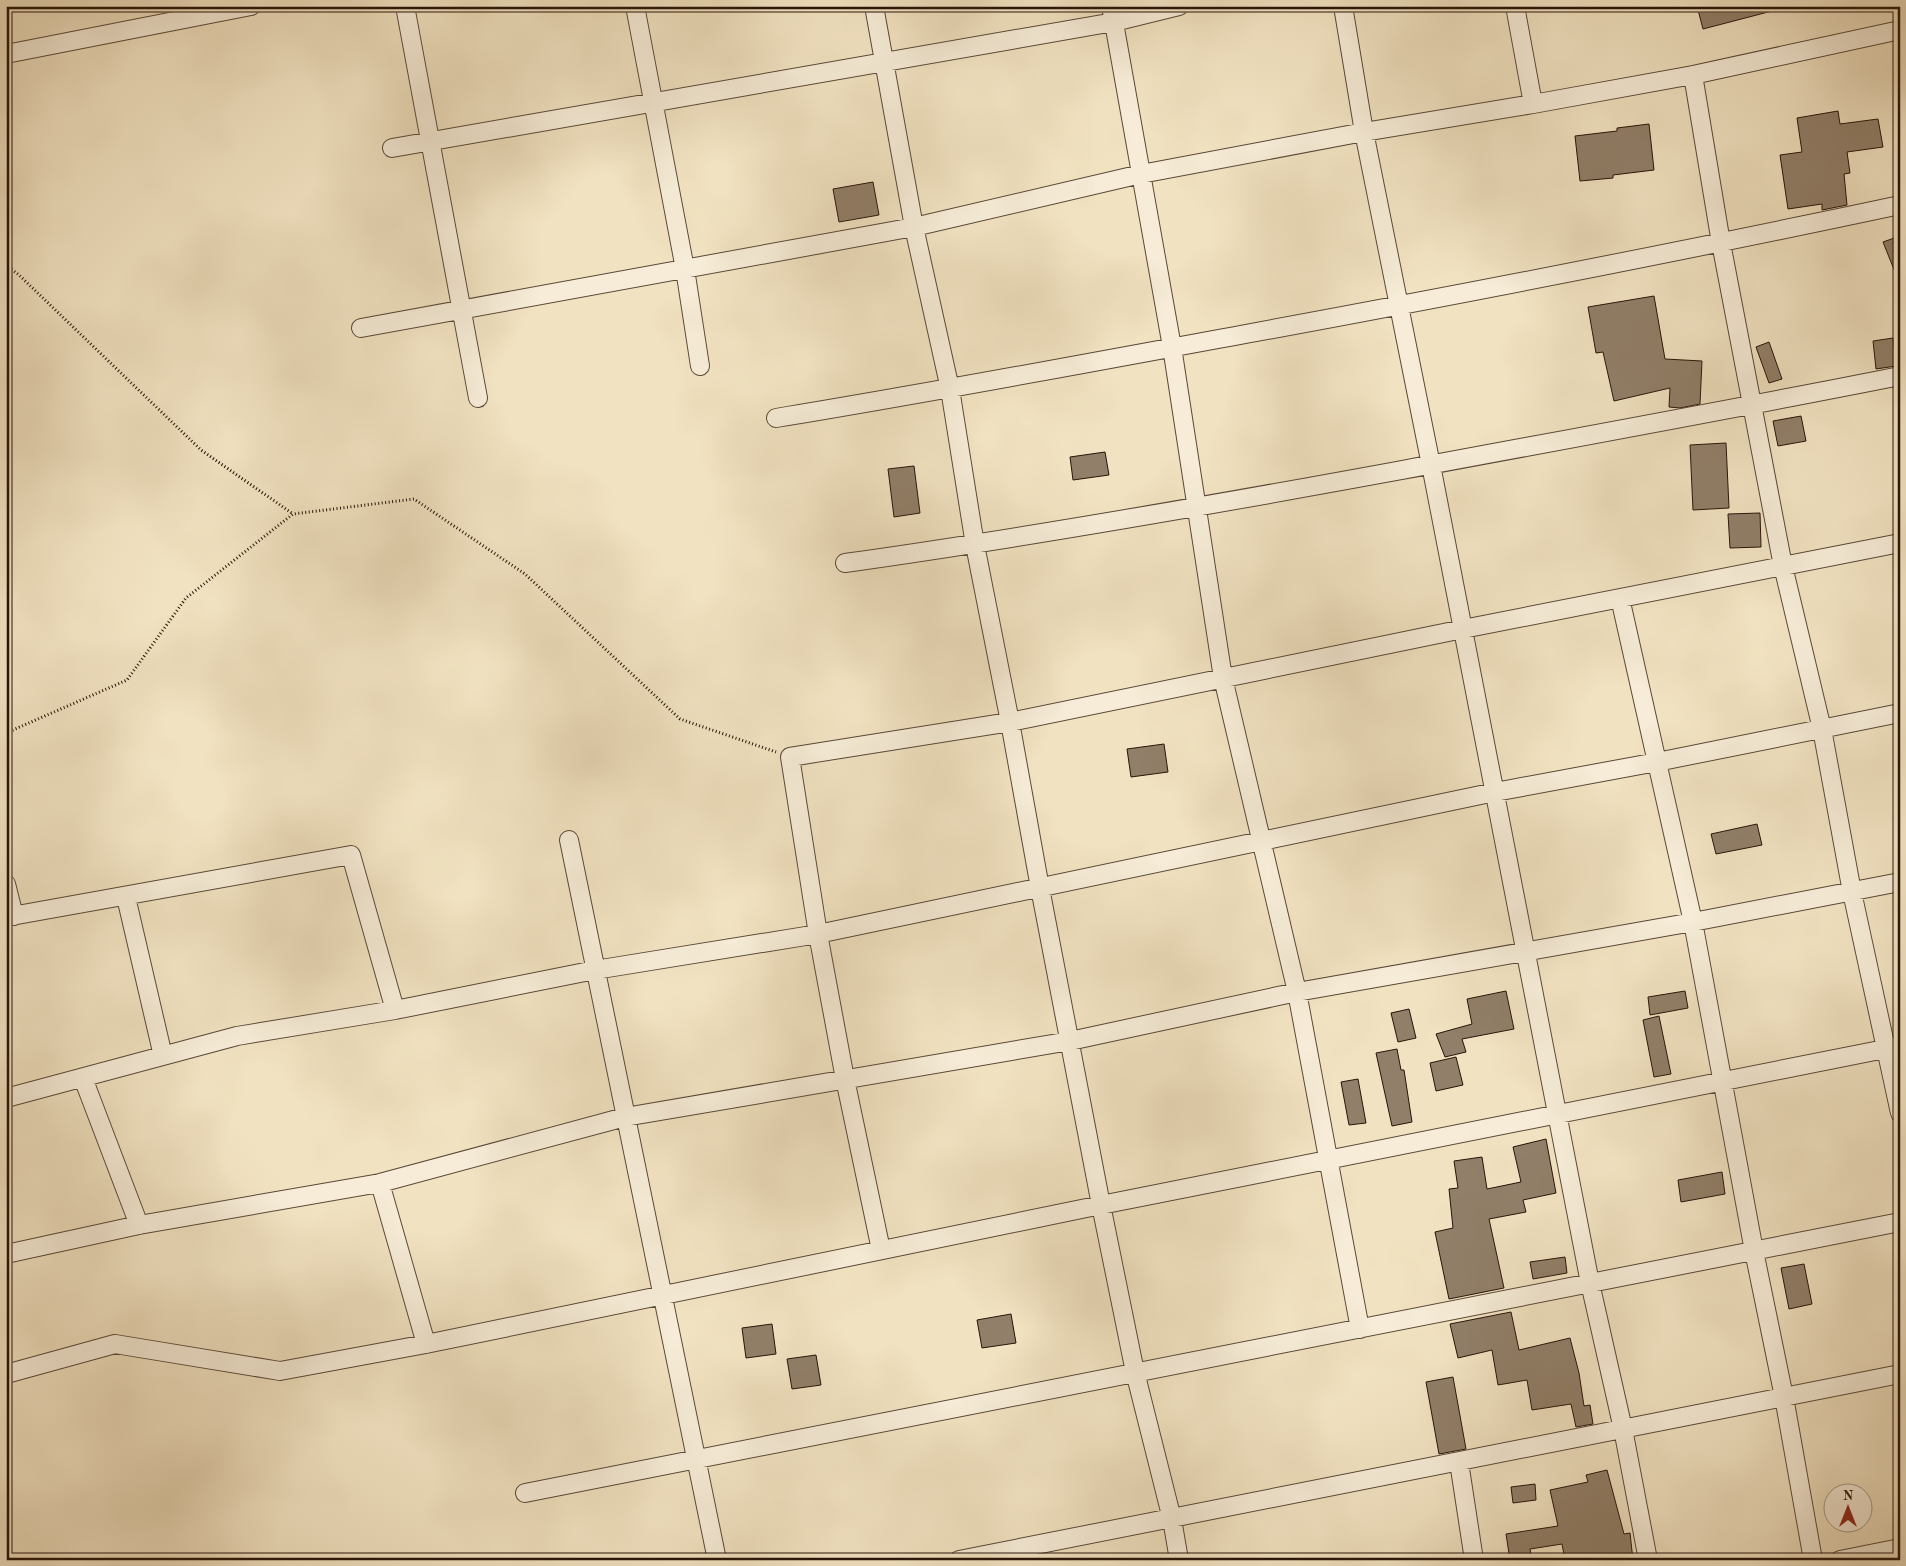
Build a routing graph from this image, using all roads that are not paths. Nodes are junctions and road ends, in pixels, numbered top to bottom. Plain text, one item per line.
1 (251, 6) edge
2 (405, 6) edge
3 (635, 6) edge
4 (874, 6) edge
5 (1179, 6) edge
6 (1343, 6) edge
7 (1516, 6) edge
8 (1112, 14) edge
9 (1900, 30) edge
10 (6, 54) edge
11 (884, 63) junction
12 (1693, 75) junction
13 (654, 102) junction
14 (1533, 104) junction
15 (1364, 132) junction
16 (430, 141) junction
17 (392, 148) dead end
18 (1141, 174) junction
19 (1900, 205) edge
20 (914, 227) junction
21 (1721, 243) junction
22 (685, 269) junction
23 (1400, 305) junction
24 (461, 310) junction
25 (361, 328) dead end
26 (1172, 347) junction
27 (700, 366) dead end
28 (1900, 376) edge
29 (950, 389) junction
30 (478, 398) dead end
31 (1753, 405) junction
32 (776, 418) dead end
33 (1431, 465) junction
34 (1197, 507) junction
35 (1900, 543) edge
36 (975, 545) junction
37 (845, 563) dead end
38 (1784, 566) junction
39 (1620, 598) junction
40 (1463, 629) junction
41 (1223, 678) junction
42 (1900, 712) edge
43 (1010, 722) junction
44 (1822, 729) junction
45 (1657, 762) junction
46 (1495, 792) junction
47 (569, 840) dead end
48 (1262, 841) junction
49 (1900, 882) edge
50 (6, 884) edge
51 (1040, 888) junction
52 (1852, 892) junction
53 (126, 897) junction
54 (10, 916) edge
55 (1693, 922) junction
56 (818, 934) junction
57 (1525, 952) junction
58 (595, 970) junction
59 (1297, 992) junction
60 (395, 1010) junction
61 (1070, 1040) junction
62 (1893, 1047) edge
63 (163, 1056) junction
64 (84, 1078) junction
65 (845, 1079) junction
66 (1723, 1081) junction
67 (6, 1098) edge
68 (1558, 1114) junction
69 (1900, 1114) edge
70 (625, 1117) junction
71 (1328, 1159) junction
72 (380, 1183) junction
73 (1101, 1205) junction
74 (1900, 1222) edge
75 (139, 1225) junction
76 (881, 1250) junction
77 (1754, 1251) junction
78 (6, 1254) edge
79 (1590, 1283) junction
80 (663, 1296) junction
81 (1360, 1329) junction
82 (426, 1344) junction
83 (1135, 1372) junction
84 (6, 1374) edge
85 (1900, 1374) edge
86 (1784, 1397) junction
87 (1622, 1429) junction
88 (697, 1459) junction
89 (1459, 1462) junction
90 (525, 1493) dead end
91 (1172, 1519) junction
92 (1900, 1548) edge
93 (1177, 1558) edge
94 (717, 1560) edge
95 (959, 1560) edge
96 (1474, 1560) edge
97 (1648, 1560) edge
98 (1813, 1560) edge
99 (1840, 1560) edge

1 - 10 street
2 - 16 street
3 - 13 street
4 - 11 street
5 - 8 street
6 - 15 street
7 - 14 street
8 - 11 street
8 - 18 street
9 - 12 street
11 - 13 street
11 - 20 street
12 - 14 street
12 - 21 street
13 - 16 street
13 - 22 street
14 - 15 street
15 - 18 street
15 - 23 street
16 - 17 street
16 - 24 street
18 - 20 street
18 - 26 street
19 - 21 street
20 - 22 street
20 - 29 street
21 - 23 street
21 - 31 street
22 - 24 street
22 - 27 street
23 - 26 street
23 - 33 street
24 - 25 street
24 - 30 street
26 - 29 street
26 - 34 street
28 - 31 street
29 - 32 street
29 - 36 street
31 - 33 street
31 - 38 street
33 - 34 street
33 - 40 street
34 - 36 street
34 - 41 street
35 - 38 street
36 - 37 street
36 - 43 street
38 - 39 street
38 - 44 street
39 - 40 street
39 - 45 street
40 - 41 street
40 - 46 street
41 - 43 street
41 - 48 street
42 - 44 street
43 - 51 street
43 - 56 street
44 - 45 street
44 - 52 street
45 - 46 street
45 - 55 street
46 - 48 street
46 - 57 street
47 - 58 street
48 - 51 street
48 - 59 street
49 - 52 street
50 - 54 street
51 - 56 street
51 - 61 street
52 - 55 street
52 - 62 street
53 - 54 street
53 - 60 street
53 - 63 street
55 - 57 street
55 - 66 street
56 - 58 street
56 - 65 street
57 - 59 street
57 - 68 street
58 - 60 street
58 - 70 street
59 - 61 street
59 - 71 street
60 - 63 street
61 - 65 street
61 - 73 street
62 - 66 street
62 - 69 street
63 - 64 street
64 - 67 street
64 - 75 street
65 - 70 street
65 - 76 street
66 - 68 street
66 - 77 street
68 - 71 street
68 - 79 street
70 - 72 street
70 - 80 street
71 - 73 street
71 - 81 street
72 - 75 street
72 - 82 street
73 - 76 street
73 - 83 street
74 - 77 street
75 - 78 street
76 - 80 street
77 - 79 street
77 - 86 street
79 - 81 street
79 - 87 street
80 - 82 street
80 - 88 street
81 - 83 street
82 - 84 street
83 - 88 street
83 - 91 street
85 - 86 street
86 - 87 street
86 - 98 street
87 - 89 street
87 - 97 street
88 - 90 street
88 - 94 street
89 - 91 street
89 - 96 street
91 - 93 street
91 - 95 street
92 - 99 street

